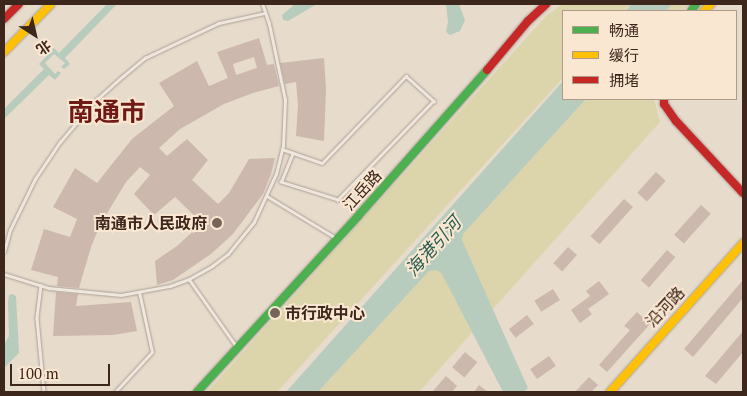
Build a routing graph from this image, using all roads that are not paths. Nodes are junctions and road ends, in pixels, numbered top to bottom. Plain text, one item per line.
1 (19, 4) edge
2 (51, 4) edge
3 (262, 4) edge
4 (540, 5) edge
5 (265, 12) junction
6 (4, 19) edge
7 (4, 52) edge
8 (664, 100) edge
9 (282, 149) junction
10 (293, 153) junction
11 (743, 193) edge
12 (267, 196) junction
13 (337, 239) junction
14 (743, 243) edge
15 (4, 252) edge
16 (4, 274) edge
17 (189, 279) junction
18 (41, 286) junction
19 (139, 292) junction
20 (238, 348) junction
21 (44, 392) edge
22 (115, 392) edge
23 (197, 392) edge
24 (610, 392) edge

1 - 6 street
2 - 7 street
3 - 5 lane
4 - 13 street, 江岳路
5 - 9 lane
5 - 15 lane
8 - 11 street
9 - 10 lane
9 - 12 lane
10 - 10 lane
12 - 13 lane
12 - 17 lane
13 - 20 street, 江岳路
14 - 24 street, 沿河路
16 - 18 lane
17 - 19 lane
17 - 20 lane
18 - 19 lane
18 - 21 lane
19 - 22 lane
20 - 23 street, 江岳路

